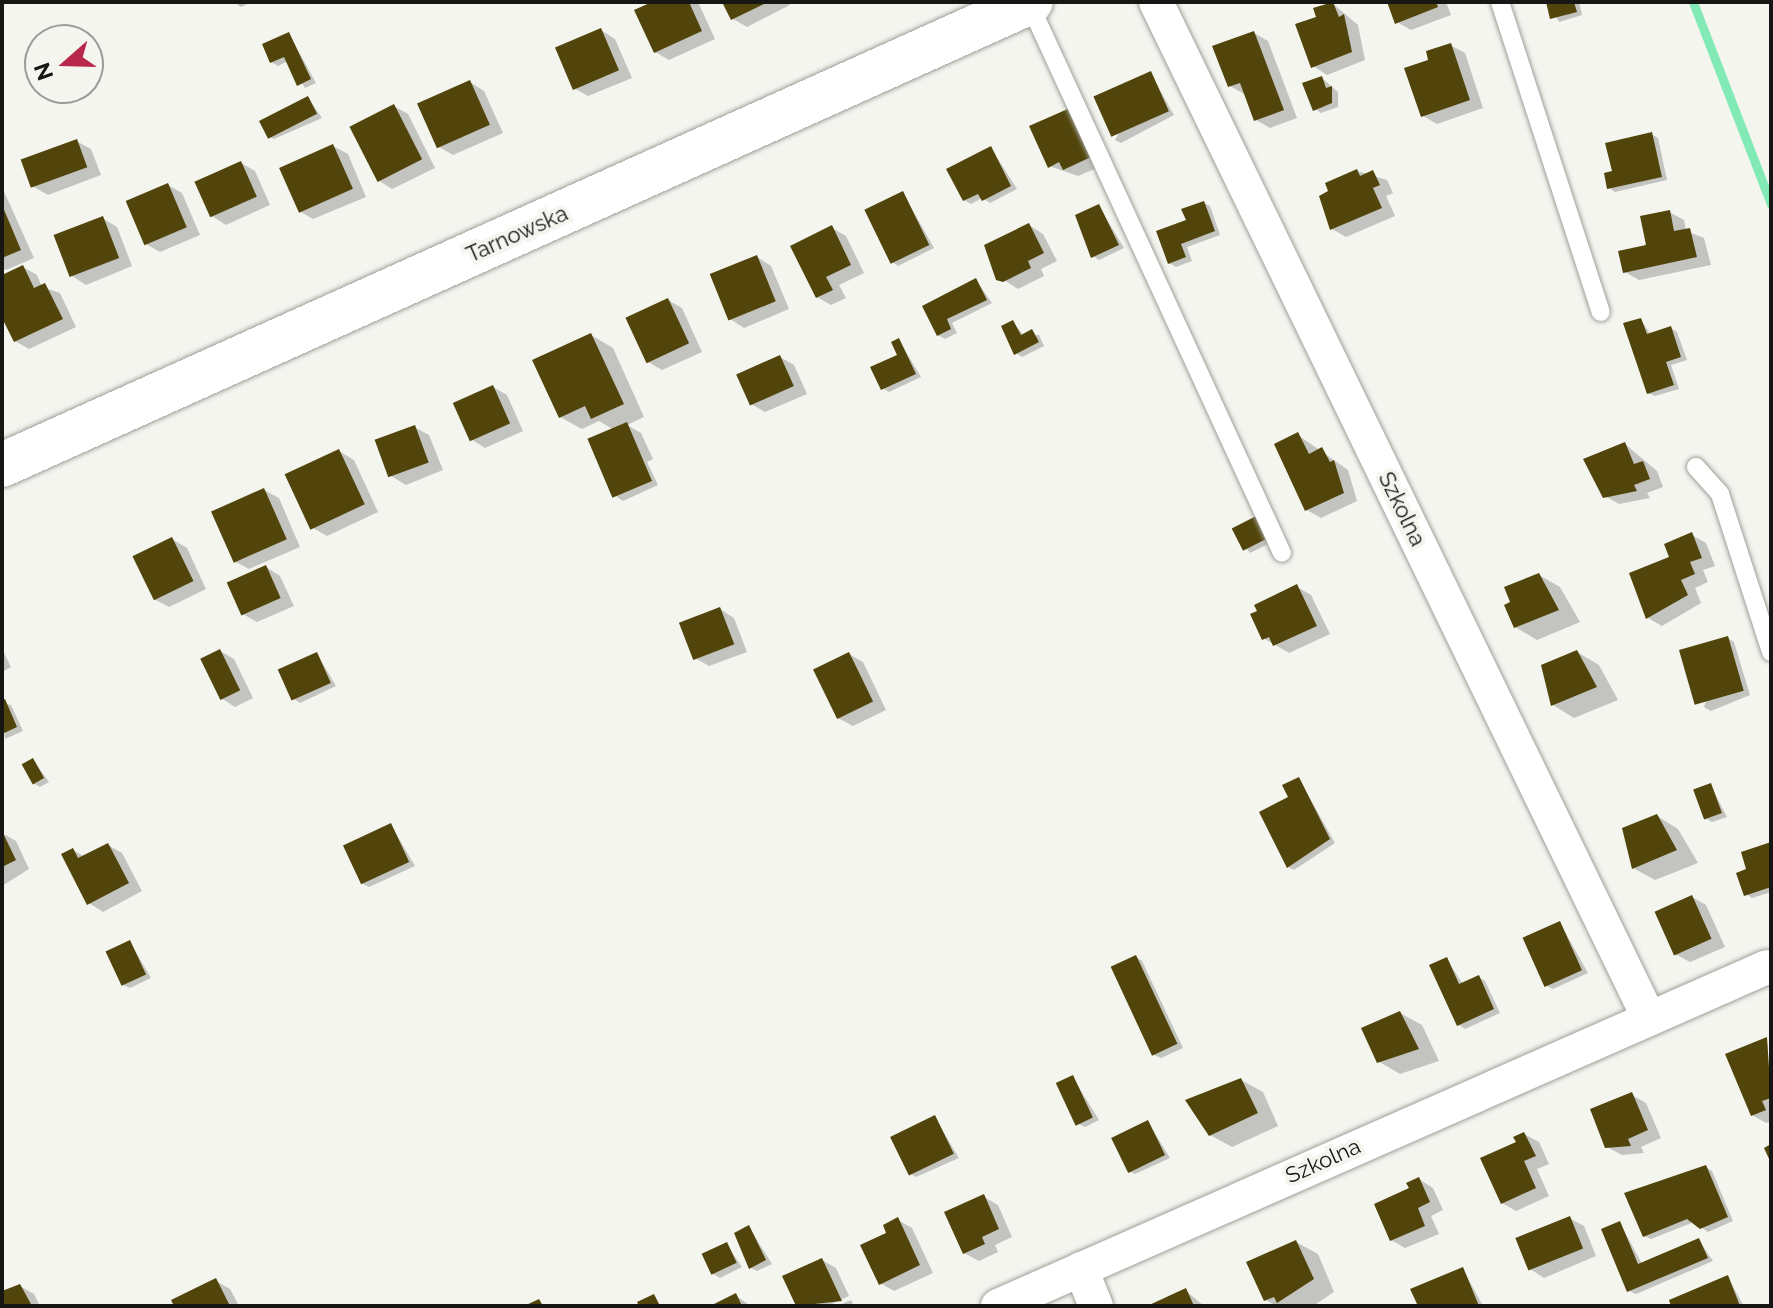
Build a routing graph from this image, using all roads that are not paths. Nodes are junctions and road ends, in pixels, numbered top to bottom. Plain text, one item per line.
1 (1030, 2) edge
2 (1156, 2) edge
3 (1500, 2) edge
4 (1601, 312) dead end
5 (2, 465) edge
6 (1696, 467) dead end
7 (1282, 553) dead end
8 (1771, 652) edge
9 (1769, 966) edge
10 (1648, 1016) junction
11 (1081, 1269) junction
12 (998, 1306) edge
13 (1096, 1306) edge

1 - 5 street, Tarnowska
1 - 7 lane
2 - 10 street, Szkolna
3 - 4 lane
6 - 8 lane
9 - 10 street, Szkolna
10 - 11 street, Szkolna
11 - 12 street, Szkolna
11 - 13 street

